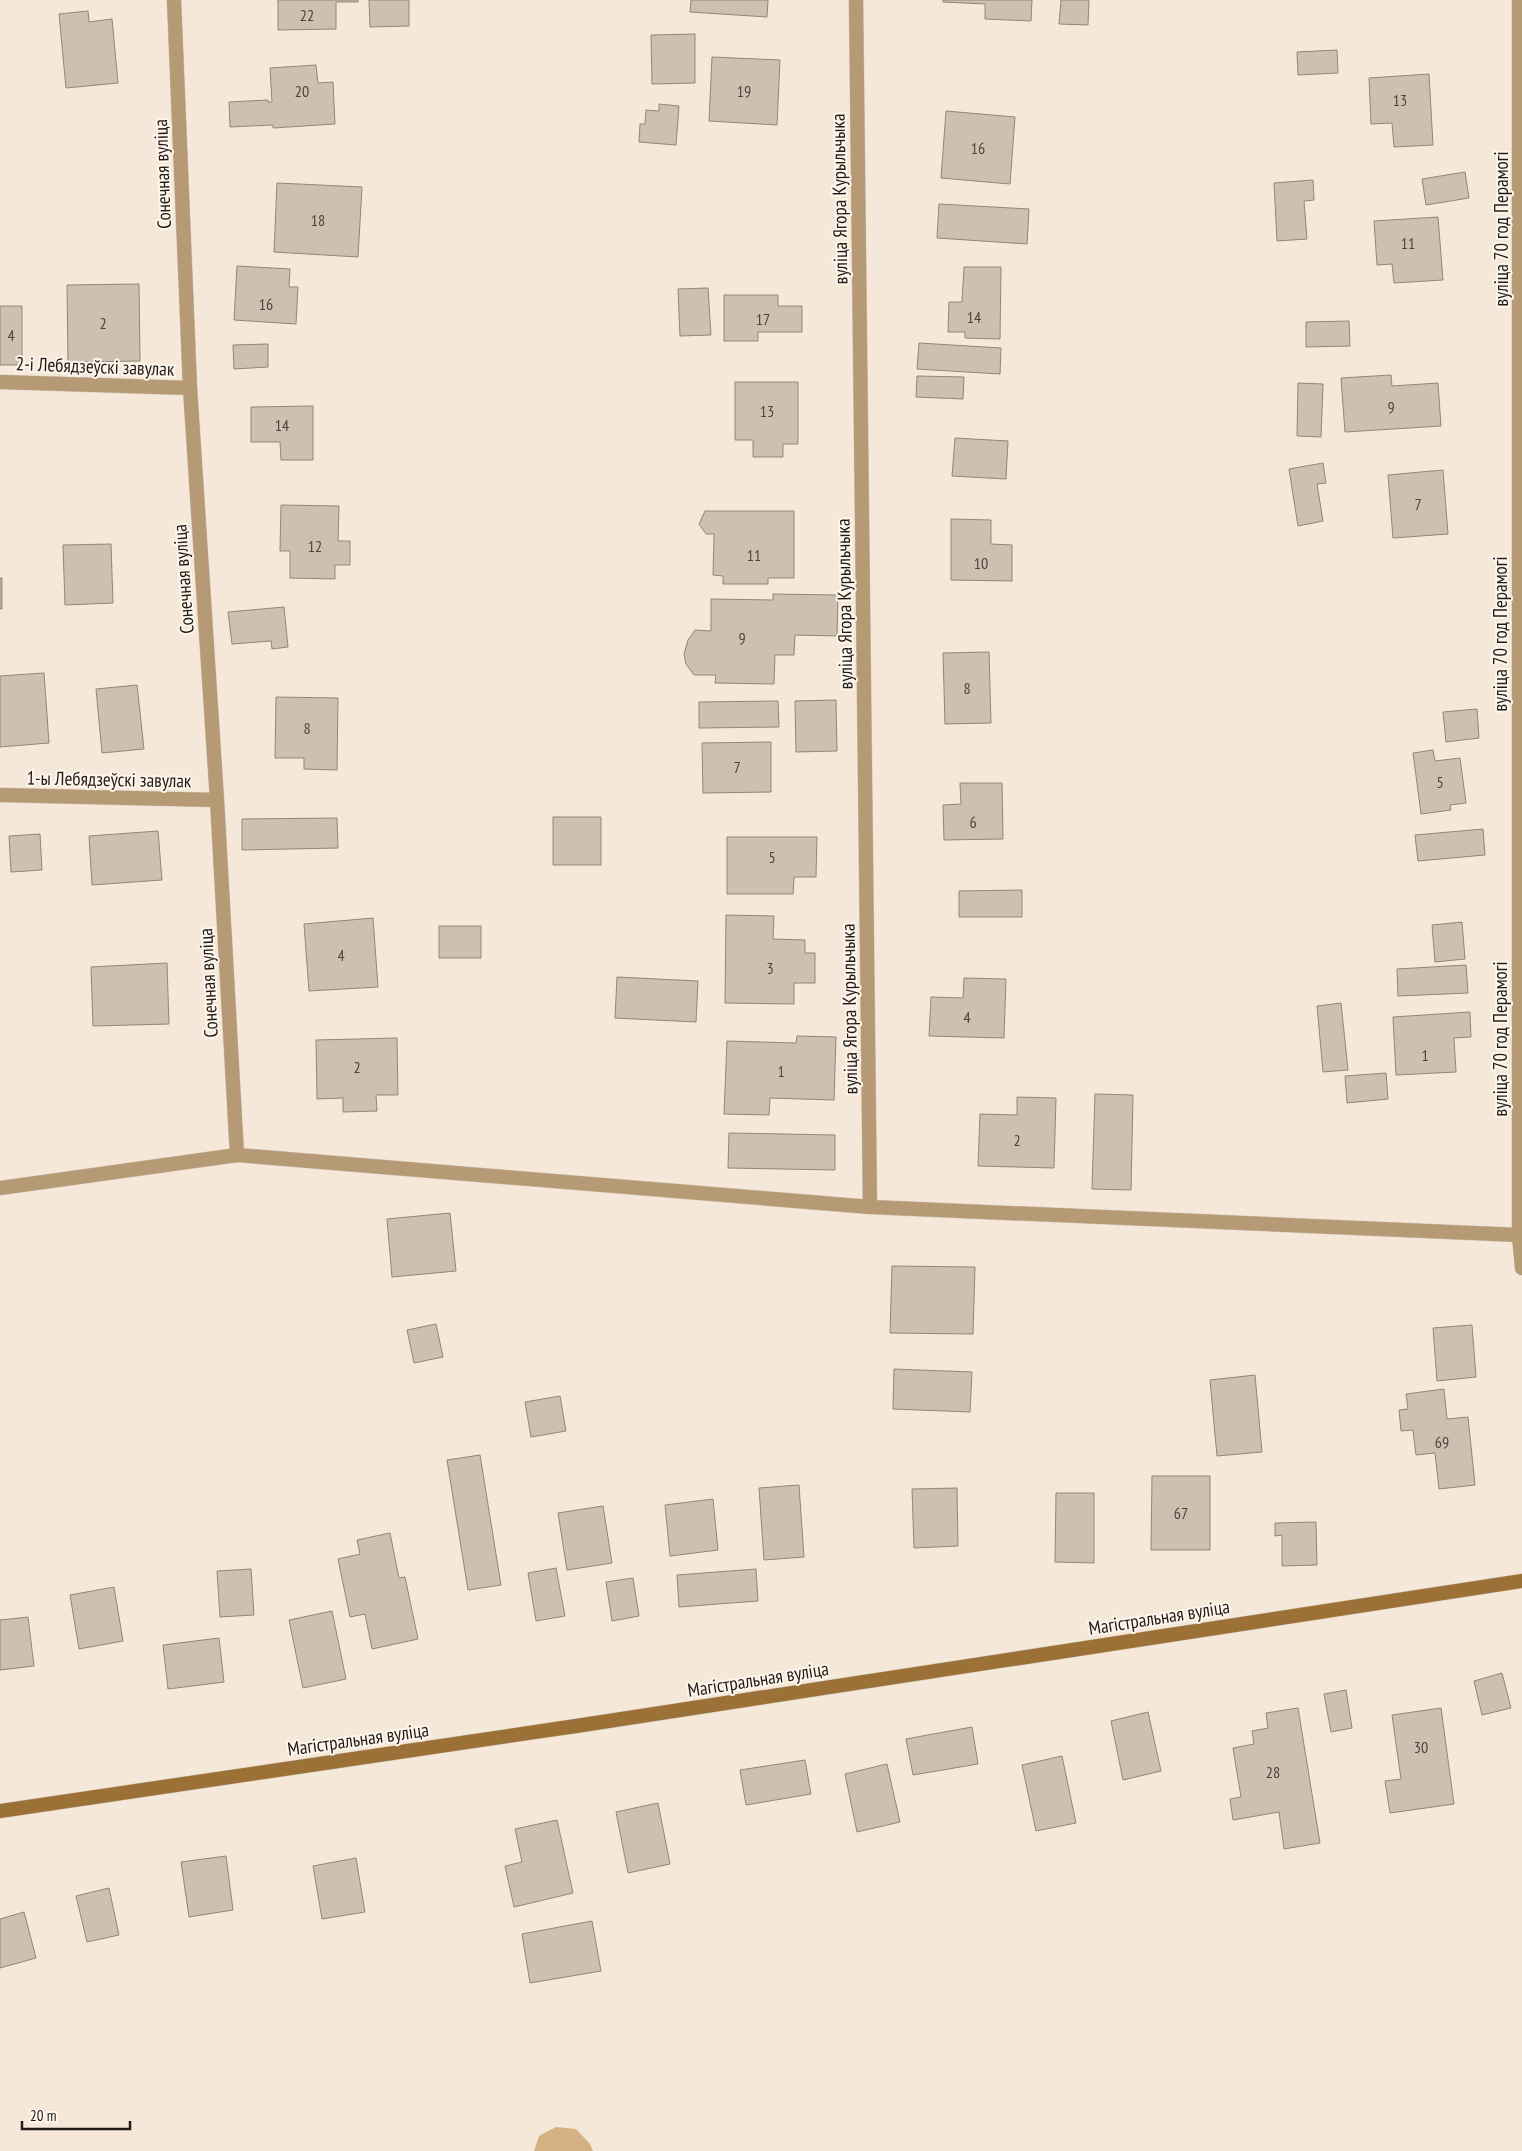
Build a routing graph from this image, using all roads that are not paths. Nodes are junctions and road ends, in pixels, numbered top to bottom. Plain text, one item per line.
1 (174, 0) edge
2 (856, 0) edge
3 (1519, 0) edge
4 (0, 382) edge
5 (190, 388) junction
6 (0, 795) edge
7 (217, 800) junction
8 (237, 1155) junction
9 (0, 1188) edge
10 (870, 1207) junction
11 (1519, 1235) junction
12 (1522, 1268) edge
13 (1522, 1581) edge
14 (0, 1811) edge

1 - 5 street, Сонечная вуліца
2 - 10 street, вуліца Ягора Курыльчыка
3 - 11 street, вуліца 70 год Перамогі
4 - 5 street, 2-і Лебядзеўскі завулак
5 - 7 street, Сонечная вуліца
6 - 7 street, 1-ы Лебядзеўскі завулак
7 - 8 street, Сонечная вуліца
8 - 9 street
8 - 10 street
10 - 11 street
11 - 12 street, вуліца 70 год Перамогі
13 - 14 main road, Магістральная вуліца

